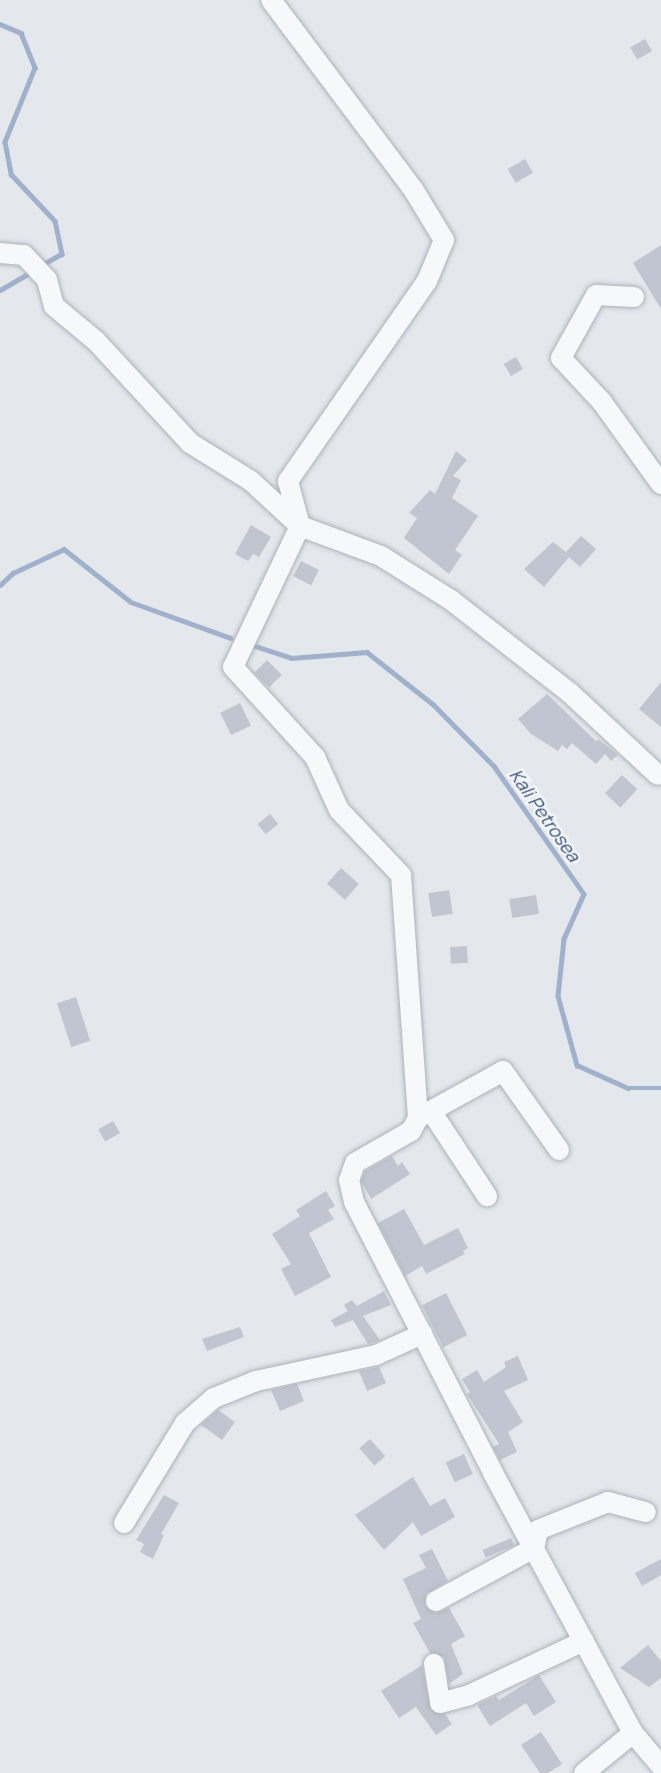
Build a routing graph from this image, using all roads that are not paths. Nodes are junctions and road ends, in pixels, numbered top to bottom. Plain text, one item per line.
1 (271, 0) edge
2 (0, 252) edge
3 (634, 297) dead end
4 (661, 484) edge
5 (300, 526) junction
6 (661, 754) edge
7 (660, 777) edge
8 (424, 1115) junction
9 (559, 1150) dead end
10 (487, 1197) dead end
11 (422, 1334) junction
12 (646, 1512) dead end
13 (124, 1523) dead end
14 (534, 1548) junction
15 (436, 1601) dead end
16 (584, 1641) junction
17 (434, 1664) dead end
18 (633, 1733) junction
19 (661, 1766) edge
20 (584, 1773) edge

1 - 5 street
2 - 5 street
3 - 4 street
5 - 7 street
5 - 8 street
6 - 7 street
8 - 9 street
8 - 10 street
8 - 11 street
11 - 13 street
11 - 14 street
12 - 14 street
14 - 15 street
14 - 16 street
16 - 17 street
16 - 18 street
18 - 19 street
18 - 20 street

